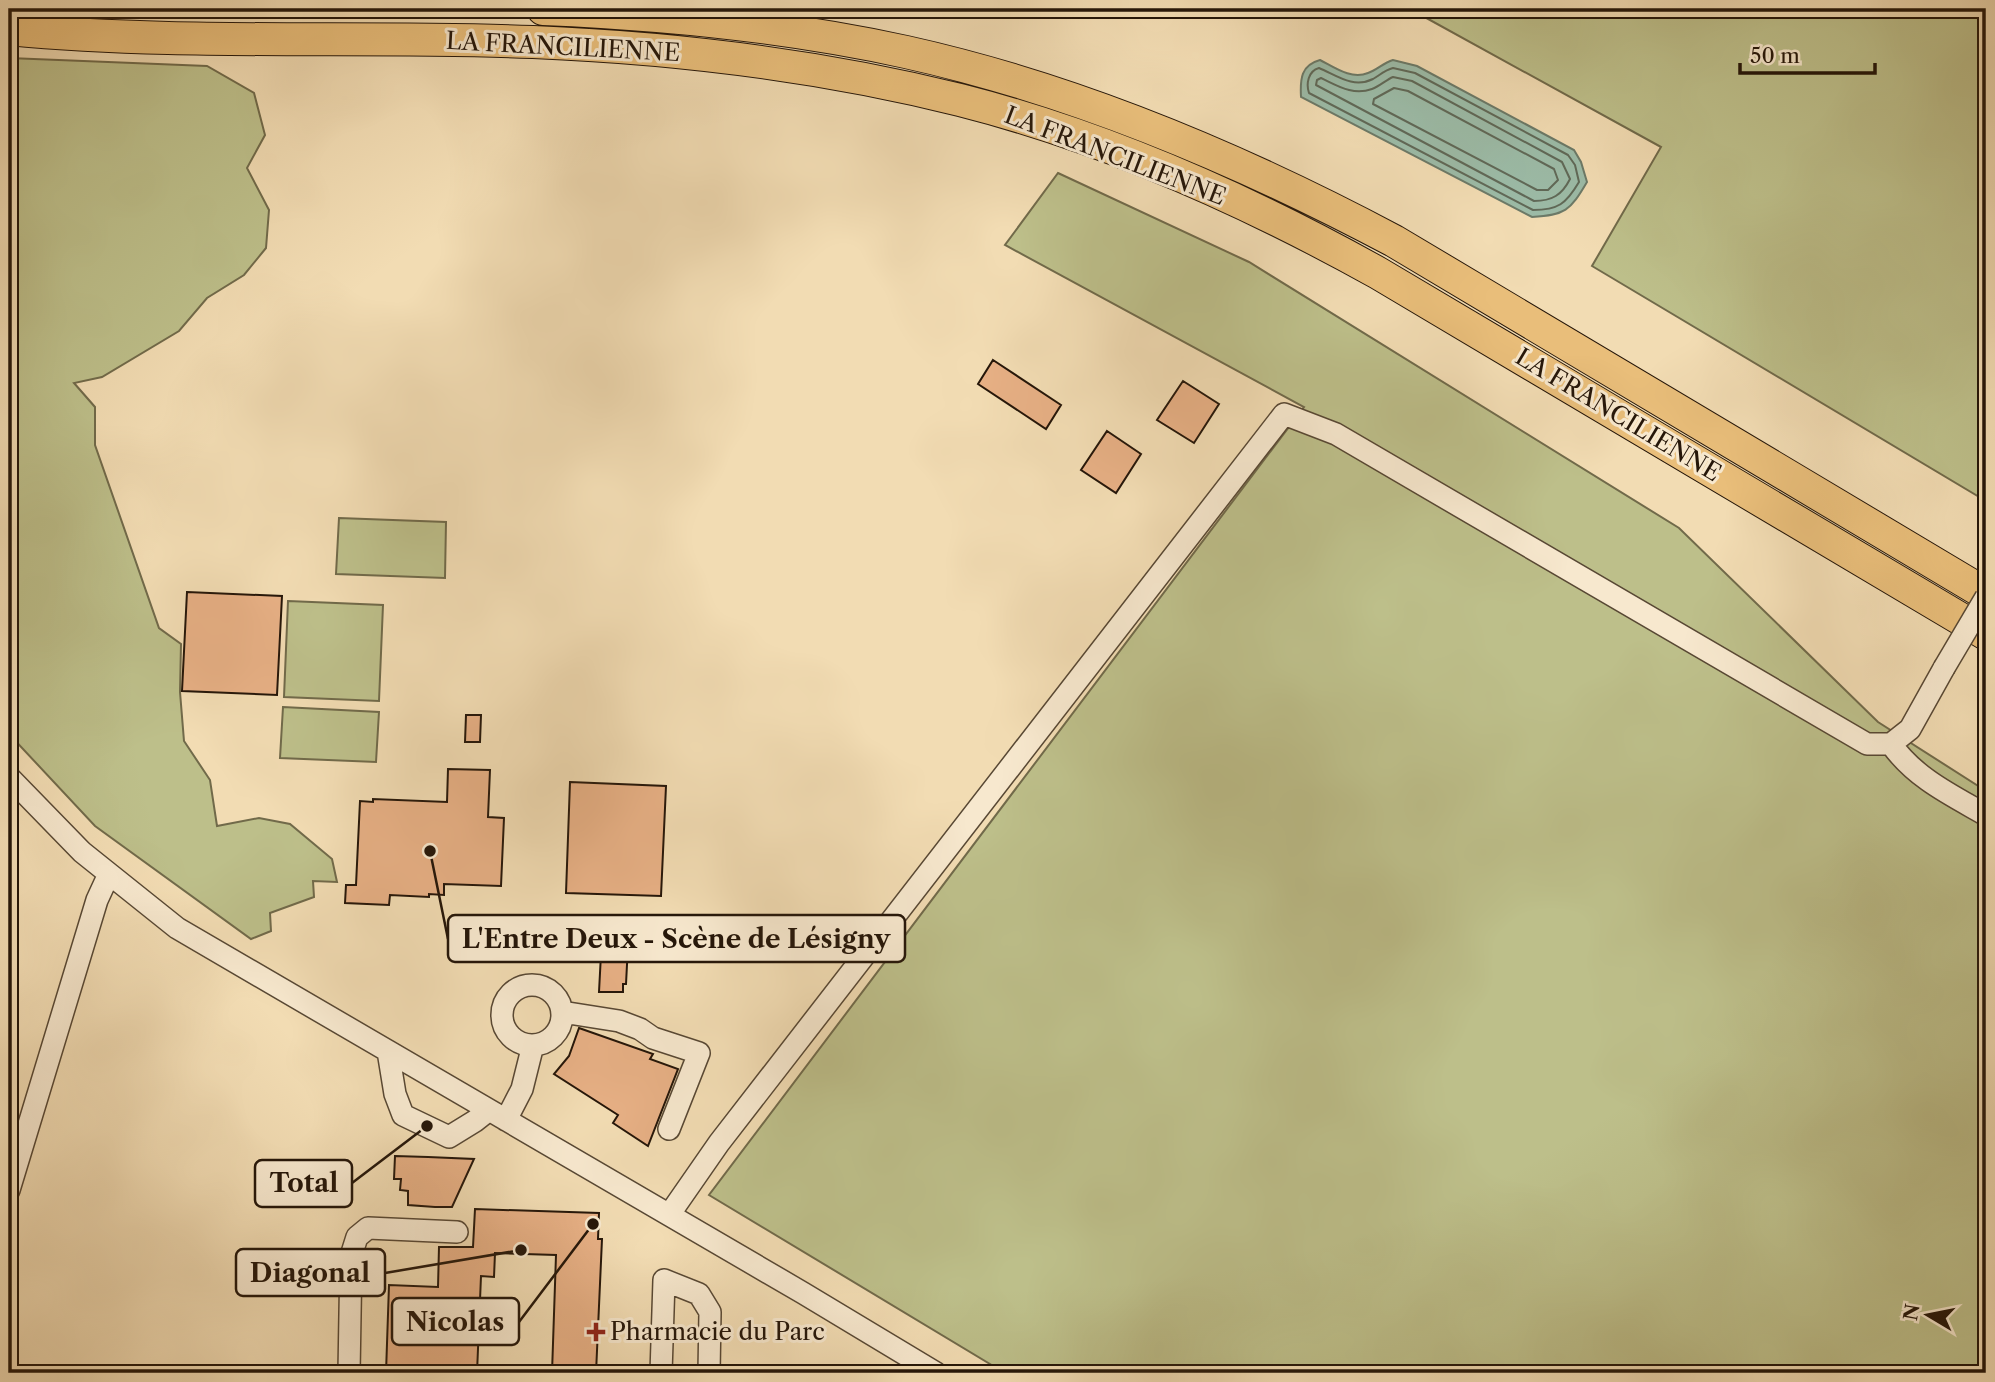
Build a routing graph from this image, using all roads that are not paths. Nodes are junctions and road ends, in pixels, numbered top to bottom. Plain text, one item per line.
1 (543, 9) edge
2 (9, 29) edge
3 (1986, 595) edge
4 (1986, 634) edge
5 (1891, 744) junction
6 (9, 777) edge
7 (1986, 815) edge
8 (109, 874) junction
9 (562, 1012) junction
10 (533, 1045) junction
11 (388, 1051) junction
12 (498, 1115) junction
13 (669, 1129) dead end
14 (9, 1190) edge
15 (668, 1215) junction
16 (457, 1232) dead end
17 (349, 1373) edge
18 (661, 1373) edge
19 (709, 1373) edge
20 (936, 1373) edge

1 - 3 highway, LA FRANCILIENNE
2 - 4 highway, LA FRANCILIENNE
3 - 5 street, bridge
5 - 7 street
5 - 15 street
6 - 8 street
8 - 11 street
8 - 14 street
9 - 10 street
9 - 10 street
9 - 13 street
10 - 12 street
11 - 12 street
11 - 12 street
12 - 15 street
15 - 20 street
16 - 17 street
18 - 19 street

